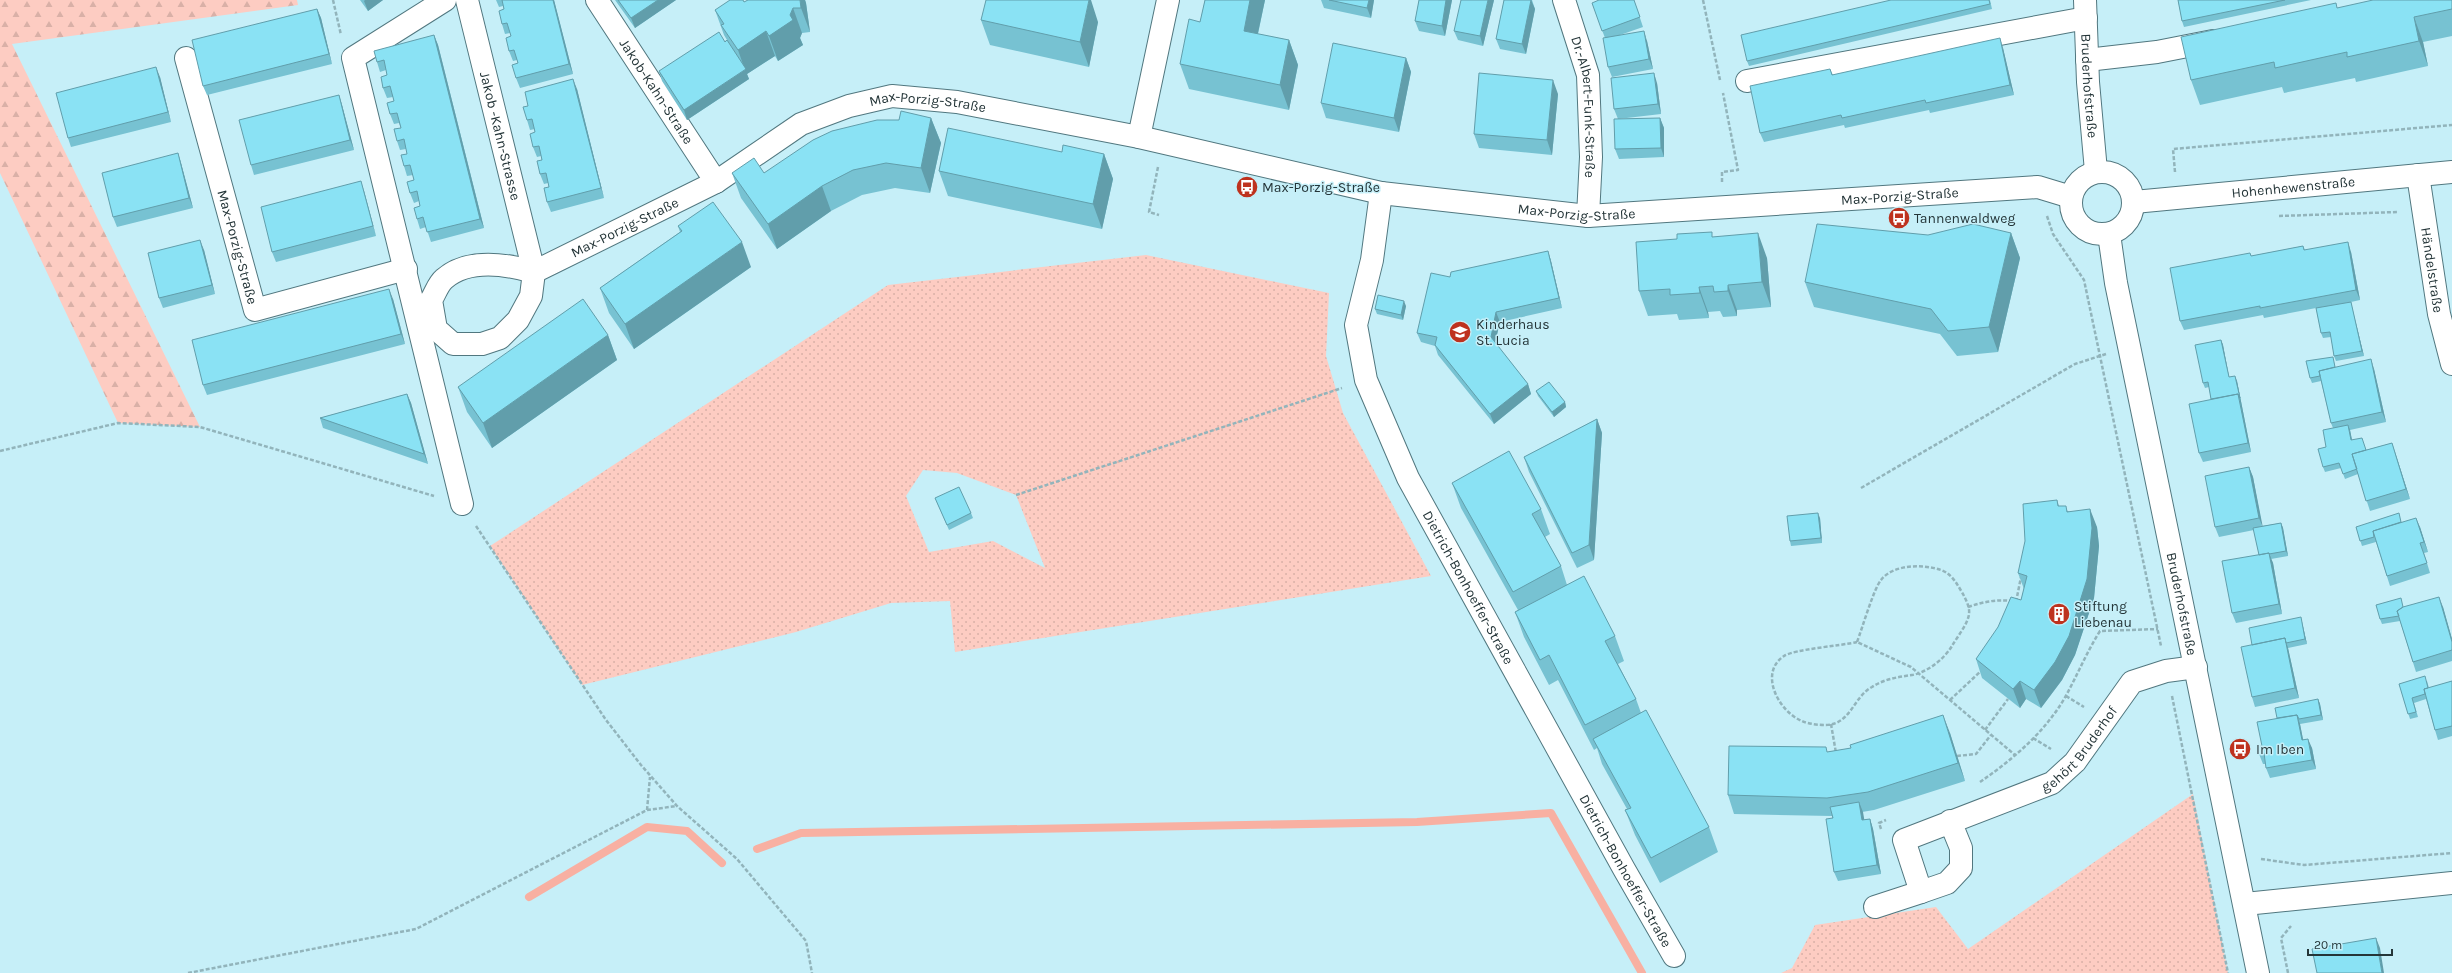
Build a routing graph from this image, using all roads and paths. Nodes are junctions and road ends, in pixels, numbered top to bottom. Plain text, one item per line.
1 (333, 0) edge
2 (445, 0) edge
3 (467, 0) edge
4 (597, 0) edge
5 (1168, 0) edge
6 (1564, 0) edge
7 (1703, 0) edge
8 (2086, 9) edge
9 (2230, 37) edge
10 (186, 58) dead end
11 (353, 58) junction
12 (2088, 60) junction
13 (1747, 81) dead end
14 (1139, 137) junction
15 (1162, 143) junction
16 (2096, 171) junction
17 (2452, 172) edge
18 (2418, 175) junction
19 (716, 182) junction
20 (2038, 187) junction
21 (1381, 194) junction
22 (2071, 197) junction
23 (2134, 202) junction
24 (1722, 209) junction
25 (1159, 214) dead end
26 (1588, 216) junction
27 (2109, 234) junction
28 (406, 270) junction
29 (534, 272) junction
30 (422, 299) junction
31 (2130, 346) junction
32 (2100, 356) junction
33 (2452, 364) edge
34 (1366, 380) junction
35 (0, 451) edge
36 (1861, 488) dead end
37 (1016, 495) dead end
38 (462, 504) junction
39 (2021, 573) edge
40 (2016, 601) junction
41 (1968, 607) junction
42 (2015, 608) edge
43 (2158, 629) junction
44 (1857, 642) junction
45 (1984, 666) edge
46 (2196, 667) junction
47 (2166, 672) junction
48 (1919, 674) junction
49 (2008, 699) edge
50 (1950, 700) junction
51 (1831, 724) junction
52 (1985, 730) junction
53 (1991, 735) junction
54 (1836, 754) edge
55 (2015, 755) junction
56 (1957, 756) edge
57 (650, 776) junction
58 (1979, 782) dead end
59 (677, 806) junction
60 (647, 810) junction
61 (1893, 817) dead end
62 (1950, 821) junction
63 (1881, 830) dead end
64 (2234, 852) junction
65 (2452, 853) edge
66 (2452, 883) edge
67 (1921, 892) junction
68 (2245, 904) junction
69 (1875, 907) dead end
70 (1674, 956) dead end
71 (188, 973) edge
72 (812, 973) edge
73 (2228, 973) edge
74 (2258, 973) edge

1 - 11 path
2 - 11 street
3 - 29 street, Jakob -Kahn-Strasse
4 - 19 street, Jakob-Kahn-Straße
5 - 14 street
6 - 26 street, Dr.-Albert-Funk-Straße
7 - 24 path
8 - 12 street, Bruderhofstraße
8 - 13 street
9 - 12 street
10 - 28 street, Max-Porzig-Straße
11 - 28 street
12 - 16 street, Bruderhofstraße
14 - 15 street, Max-Porzig-Straße
14 - 19 street, Max-Porzig-Straße
15 - 21 street, Max-Porzig-Straße
15 - 25 path
16 - 22 street
16 - 23 street
17 - 18 street, Hohenhewenstraße
18 - 23 street, Hohenhewenstraße
18 - 33 street, Händelstraße
19 - 29 street, Max-Porzig-Straße
20 - 22 street, Max-Porzig-Straße
20 - 24 street, Max-Porzig-Straße
20 - 32 path
21 - 26 street, Max-Porzig-Straße
21 - 34 street, Dietrich-Bonhoeffer-Straße
22 - 27 street
23 - 27 street
24 - 26 street, Max-Porzig-Straße
27 - 31 street, Bruderhofstraße
28 - 30 street
29 - 30 street
29 - 30 street
30 - 38 street
31 - 32 path
31 - 46 street, Bruderhofstraße
32 - 36 path
32 - 43 path
34 - 37 path
34 - 70 street, Dietrich-Bonhoeffer-Straße
35 - 38 path
38 - 57 path
39 - 40 path
40 - 41 path
40 - 42 path
41 - 44 path
41 - 48 path
43 - 47 path
43 - 55 path
44 - 48 path
44 - 51 path
45 - 50 path
46 - 47 street, gehört Bruderhof
46 - 64 street, Bruderhofstraße
47 - 62 street, gehört Bruderhof
47 - 73 path
48 - 50 path
48 - 51 path
49 - 52 path
50 - 52 path
51 - 54 path
52 - 53 path
53 - 55 path
53 - 56 path
55 - 58 path
57 - 59 path
57 - 60 path
59 - 60 path
59 - 72 path
60 - 71 path
61 - 63 path
62 - 67 street
62 - 67 street, gehört Bruderhof
64 - 65 path
64 - 68 street, Bruderhofstraße
66 - 68 street
67 - 69 street
68 - 74 street, Bruderhofstraße

